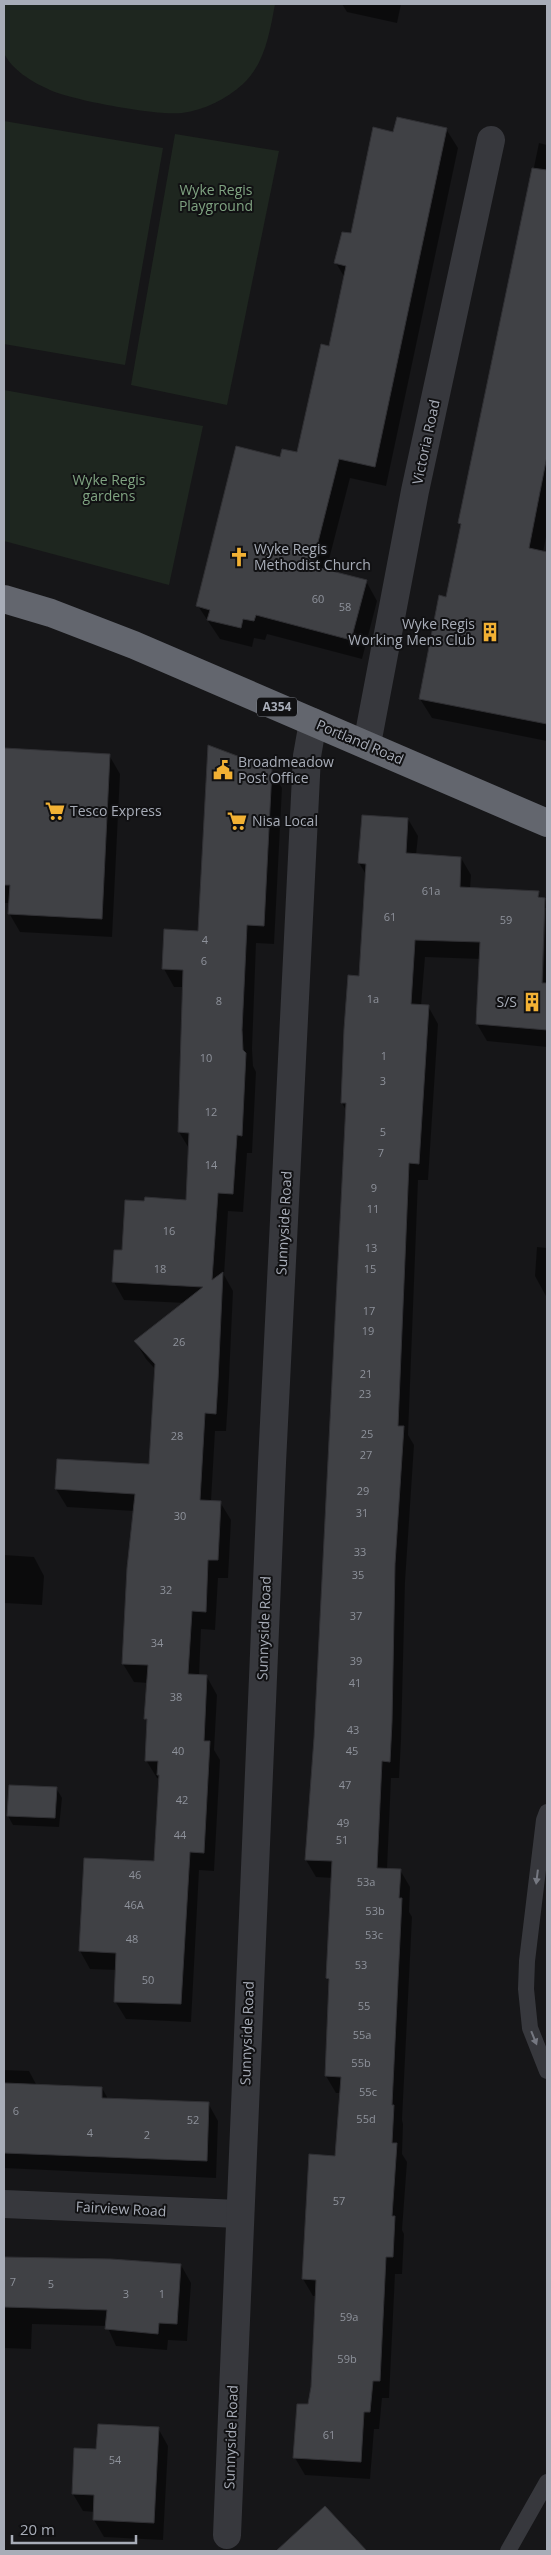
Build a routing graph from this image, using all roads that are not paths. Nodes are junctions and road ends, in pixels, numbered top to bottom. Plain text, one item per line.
1 (491, 140) dead end
2 (4, 599) edge
3 (313, 722) junction
4 (367, 744) junction
5 (547, 823) edge
6 (547, 1812) edge
7 (547, 2071) edge
8 (4, 2204) edge
9 (239, 2214) junction
10 (547, 2482) edge
11 (227, 2543) edge
12 (508, 2551) edge

1 - 4 street, Victoria Road
2 - 3 highway, Portland Road / A354
3 - 4 highway, Portland Road / A354
3 - 9 street, Sunnyside Road
4 - 5 highway, Portland Road / A354
6 -> 7 lane
8 - 9 street, Fairview Road
9 - 11 street, Sunnyside Road
10 - 12 lane

